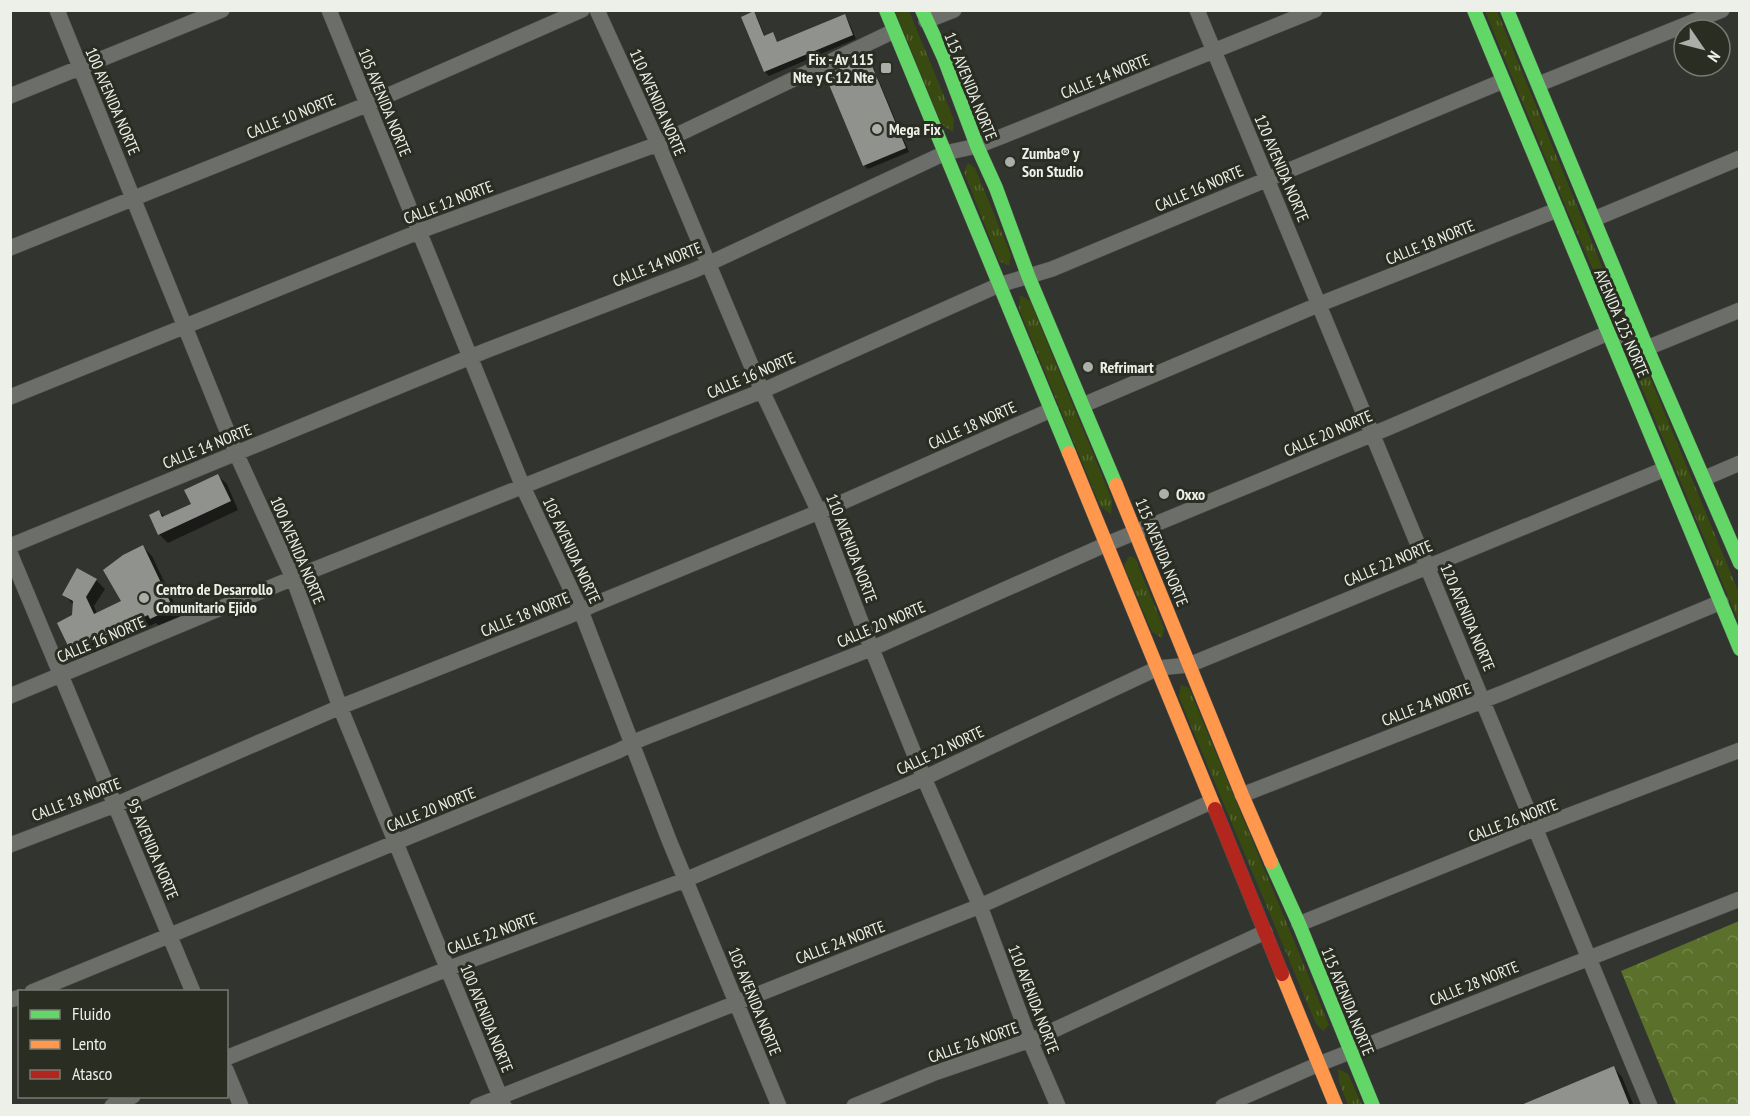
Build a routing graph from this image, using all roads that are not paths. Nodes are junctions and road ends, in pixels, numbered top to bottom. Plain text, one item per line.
1 (57, 10) edge
2 (222, 10) edge
3 (329, 10) edge
4 (582, 10) edge
5 (597, 10) edge
6 (886, 10) edge
7 (954, 10) edge
8 (1197, 10) edge
9 (1315, 10) edge
10 (1474, 10) edge
11 (1507, 10) edge
12 (1722, 10) edge
13 (924, 16) edge
14 (894, 31) junction
15 (1215, 52) junction
16 (79, 69) junction
17 (1503, 81) junction
18 (1539, 84) junction
19 (10, 96) edge
20 (366, 105) junction
21 (658, 144) junction
22 (977, 146) junction
23 (945, 153) junction
24 (1740, 158) edge
25 (1267, 180) junction
26 (134, 199) junction
27 (1557, 210) junction
28 (1594, 219) junction
29 (418, 231) junction
30 (10, 248) edge
31 (709, 262) junction
32 (1029, 278) junction
33 (999, 285) junction
34 (1320, 304) junction
35 (1740, 310) edge
36 (185, 327) junction
37 (1608, 333) junction
38 (1647, 348) junction
39 (469, 357) junction
40 (762, 391) junction
41 (10, 397) edge
42 (1083, 405) junction
43 (1051, 410) junction
44 (1372, 433) junction
45 (236, 453) junction
46 (1740, 463) edge
47 (1665, 469) junction
48 (1705, 478) junction
49 (523, 487) junction
50 (819, 512) junction
51 (1136, 533) junction
52 (1107, 544) junction
53 (10, 546) edge
54 (10, 553) edge
55 (1740, 563) edge
56 (1427, 567) junction
57 (293, 578) junction
58 (1720, 602) junction
59 (580, 611) junction
60 (873, 648) junction
61 (1740, 649) edge
62 (1189, 665) junction
63 (1158, 668) junction
64 (62, 675) junction
65 (10, 696) edge
66 (1483, 700) junction
67 (340, 707) junction
68 (631, 744) junction
69 (1740, 750) edge
70 (924, 778) junction
71 (1242, 795) junction
72 (1211, 802) junction
73 (115, 805) junction
74 (1536, 828) junction
75 (395, 843) junction
76 (10, 845) edge
77 (686, 880) junction
78 (1740, 899) edge
79 (980, 906) junction
80 (1299, 924) junction
81 (1265, 932) junction
82 (169, 935) junction
83 (1589, 958) junction
84 (447, 969) junction
85 (37, 990) edge
86 (193, 990) edge
87 (736, 1002) junction
88 (1030, 1041) junction
89 (1352, 1052) junction
90 (228, 1057) edge
91 (1319, 1064) junction
92 (228, 1075) edge
93 (129, 1098) edge
94 (502, 1101) edge
95 (112, 1106) edge
96 (241, 1106) edge
97 (477, 1106) edge
98 (779, 1106) edge
99 (854, 1106) edge
100 (1058, 1106) edge
101 (1223, 1106) edge
102 (1336, 1106) edge
103 (1374, 1106) edge
104 (1650, 1106) edge

1 - 16 street, 100 AVENIDA NORTE
2 - 16 street
3 - 20 street, 105 AVENIDA NORTE
4 - 20 street, CALLE 10 NORTE
5 - 21 street, 110 AVENIDA NORTE
6 - 14 main road
7 - 13 street
8 - 15 street, 120 AVENIDA NORTE
9 - 15 street, CALLE 14 NORTE
10 - 17 main road, AVENIDA 125 NORTE
11 - 18 main road, AVENIDA 125 NORTE
12 - 18 street
13 - 22 main road, 115 AVENIDA NORTE
14 - 21 street, CALLE 12 NORTE
14 - 23 main road
15 - 22 street, CALLE 14 NORTE
15 - 25 street, 120 AVENIDA NORTE
16 - 19 street
16 - 26 street, 100 AVENIDA NORTE
17 - 25 street, CALLE 16 NORTE
17 - 27 main road, AVENIDA 125 NORTE
18 - 28 main road, AVENIDA 125 NORTE
20 - 26 street, CALLE 10 NORTE
20 - 29 street, 105 AVENIDA NORTE
21 - 29 street, CALLE 12 NORTE
21 - 31 street, 110 AVENIDA NORTE
22 - 23 street, CALLE 14 NORTE
22 - 32 main road, 115 AVENIDA NORTE
23 - 31 street, CALLE 14 NORTE
23 - 33 main road
24 - 28 street
25 - 32 street, CALLE 16 NORTE
25 - 34 street, 120 AVENIDA NORTE
26 - 30 street, CALLE 10 NORTE
26 - 36 street, 100 AVENIDA NORTE
27 - 34 street, CALLE 18 NORTE
27 - 37 main road, AVENIDA 125 NORTE
28 - 38 main road, AVENIDA 125 NORTE
29 - 36 street, CALLE 12 NORTE
29 - 39 street, 105 AVENIDA NORTE
31 - 39 street, CALLE 14 NORTE
31 - 40 street, 110 AVENIDA NORTE
32 - 33 street, CALLE 16 NORTE
32 - 42 main road, 115 AVENIDA NORTE
33 - 40 street, CALLE 16 NORTE
33 - 43 main road
34 - 42 street, CALLE 18 NORTE
34 - 44 street, 120 AVENIDA NORTE
35 - 38 street
36 - 41 street, CALLE 12 NORTE
36 - 45 street, 100 AVENIDA NORTE
37 - 38 street
37 - 44 street, CALLE 20 NORTE
37 - 47 main road, AVENIDA 125 NORTE
38 - 48 main road, AVENIDA 125 NORTE
39 - 45 street, CALLE 14 NORTE
39 - 49 street, 105 AVENIDA NORTE
40 - 49 street, CALLE 16 NORTE
40 - 50 street, 110 AVENIDA NORTE
42 - 51 main road, 115 AVENIDA NORTE
43 - 50 street, CALLE 18 NORTE
43 - 52 main road
44 - 51 street, CALLE 20 NORTE
44 - 56 street, 120 AVENIDA NORTE
45 - 53 street, CALLE 14 NORTE
45 - 57 street, 100 AVENIDA NORTE
46 - 48 street
47 - 56 street, CALLE 22 NORTE
47 - 58 main road, AVENIDA 125 NORTE
48 - 55 main road, AVENIDA 125 NORTE
49 - 57 street, CALLE 16 NORTE
49 - 59 street, 105 AVENIDA NORTE
50 - 59 street, CALLE 18 NORTE
50 - 60 street, 110 AVENIDA NORTE
51 - 52 street, CALLE 20 NORTE
51 - 62 main road, 115 AVENIDA NORTE
52 - 60 street, CALLE 20 NORTE
52 - 63 main road
54 - 64 street, 95 AVENIDA NORTE
56 - 62 street, CALLE 22 NORTE
56 - 66 street, 120 AVENIDA NORTE
57 - 64 street, CALLE 16 NORTE
57 - 67 street, 100 AVENIDA NORTE
58 - 61 main road, AVENIDA 125 NORTE
58 - 66 street, CALLE 24 NORTE
59 - 67 street, CALLE 18 NORTE
59 - 68 street, 105 AVENIDA NORTE
60 - 68 street, CALLE 20 NORTE
60 - 70 street, 110 AVENIDA NORTE
62 - 63 street, CALLE 22 NORTE
62 - 71 main road, 115 AVENIDA NORTE
63 - 70 street, CALLE 22 NORTE
63 - 72 main road
64 - 65 street, CALLE 16 NORTE
64 - 73 street, 95 AVENIDA NORTE
66 - 71 street, CALLE 24 NORTE
66 - 74 street, 120 AVENIDA NORTE
67 - 73 street, CALLE 18 NORTE
67 - 75 street, 100 AVENIDA NORTE
68 - 75 street, CALLE 20 NORTE
68 - 77 street, 105 AVENIDA NORTE
69 - 74 street, CALLE 26 NORTE
70 - 77 street, CALLE 22 NORTE
70 - 79 street, 110 AVENIDA NORTE
71 - 80 main road, 115 AVENIDA NORTE
72 - 79 street, CALLE 24 NORTE
72 - 81 main road
73 - 76 street, CALLE 18 NORTE
73 - 82 street, 95 AVENIDA NORTE
74 - 80 street, CALLE 26 NORTE
74 - 83 street, 120 AVENIDA NORTE
75 - 82 street, CALLE 20 NORTE
75 - 84 street, 100 AVENIDA NORTE
77 - 84 street, CALLE 22 NORTE
77 - 87 street, 105 AVENIDA NORTE
78 - 83 street, CALLE 28 NORTE
79 - 87 street, CALLE 24 NORTE
79 - 88 street, 110 AVENIDA NORTE
80 - 89 main road, 115 AVENIDA NORTE
81 - 88 street, CALLE 26 NORTE
81 - 91 main road
82 - 85 street, CALLE 20 NORTE
82 - 86 street, 95 AVENIDA NORTE
83 - 89 street, CALLE 28 NORTE
83 - 104 street, 120 AVENIDA NORTE
84 - 90 street, CALLE 22 NORTE
84 - 94 street, 100 AVENIDA NORTE
87 - 94 street, CALLE 24 NORTE
87 - 98 street, 105 AVENIDA NORTE
88 - 99 street, CALLE 26 NORTE
88 - 100 street, 110 AVENIDA NORTE
89 - 91 street, CALLE 28 NORTE
89 - 103 main road, 115 AVENIDA NORTE
91 - 101 street, CALLE 28 NORTE
91 - 102 main road
92 - 96 street
93 - 95 street
94 - 97 street, CALLE 24 NORTE

